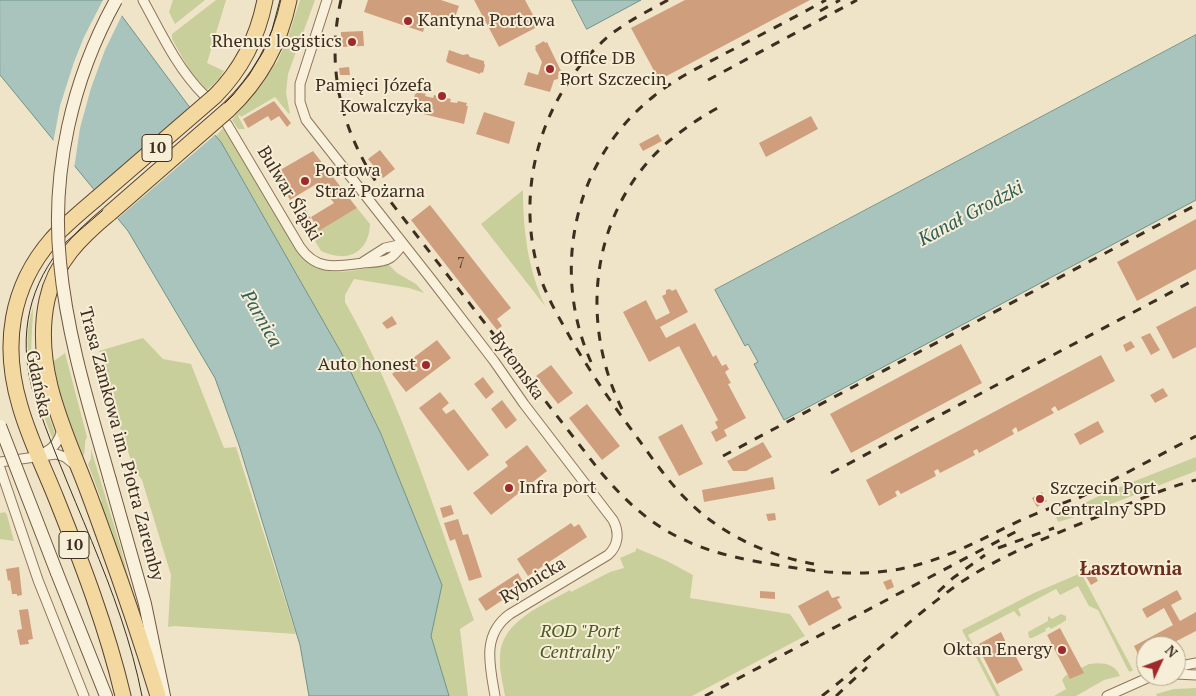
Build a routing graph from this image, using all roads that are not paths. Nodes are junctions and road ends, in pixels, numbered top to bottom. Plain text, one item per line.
1 (116, 0) edge
2 (143, 0) edge
3 (265, 0) edge
4 (289, 0) edge
5 (326, 0) edge
6 (210, 96) junction
7 (228, 117) junction
8 (403, 244) junction
9 (0, 426) edge
10 (62, 427) junction
11 (39, 456) junction
12 (0, 462) edge
13 (0, 468) edge
14 (80, 471) junction
15 (617, 538) joint
16 (1136, 683) edge
17 (84, 696) edge
18 (106, 696) edge
19 (123, 696) edge
20 (158, 696) edge
21 (164, 696) edge
22 (495, 696) edge
23 (1107, 696) edge

1 - 21 main road, Trasa Zamkowa im. Piotra Zaremby, bridge
2 - 6 street
3 - 6 main road, 10
4 - 7 main road, 10
5 - 8 street, Bytomska
6 - 11 main road, Gdańska / 10, bridge
7 - 8 street, Bulwar Śląski
7 - 10 main road, Gdańska / 10, bridge
8 - 15 street, Bytomska
9 - 18 main road, bridge
10 - 11 street, Gdańska
10 - 14 main road, Gdańska / 10
11 - 12 street
11 - 14 street, Gdańska
11 - 19 main road, Gdańska / 10
13 - 17 street
14 - 20 main road, Gdańska / 10
15 - 22 street, Rybnicka
16 - 23 street

